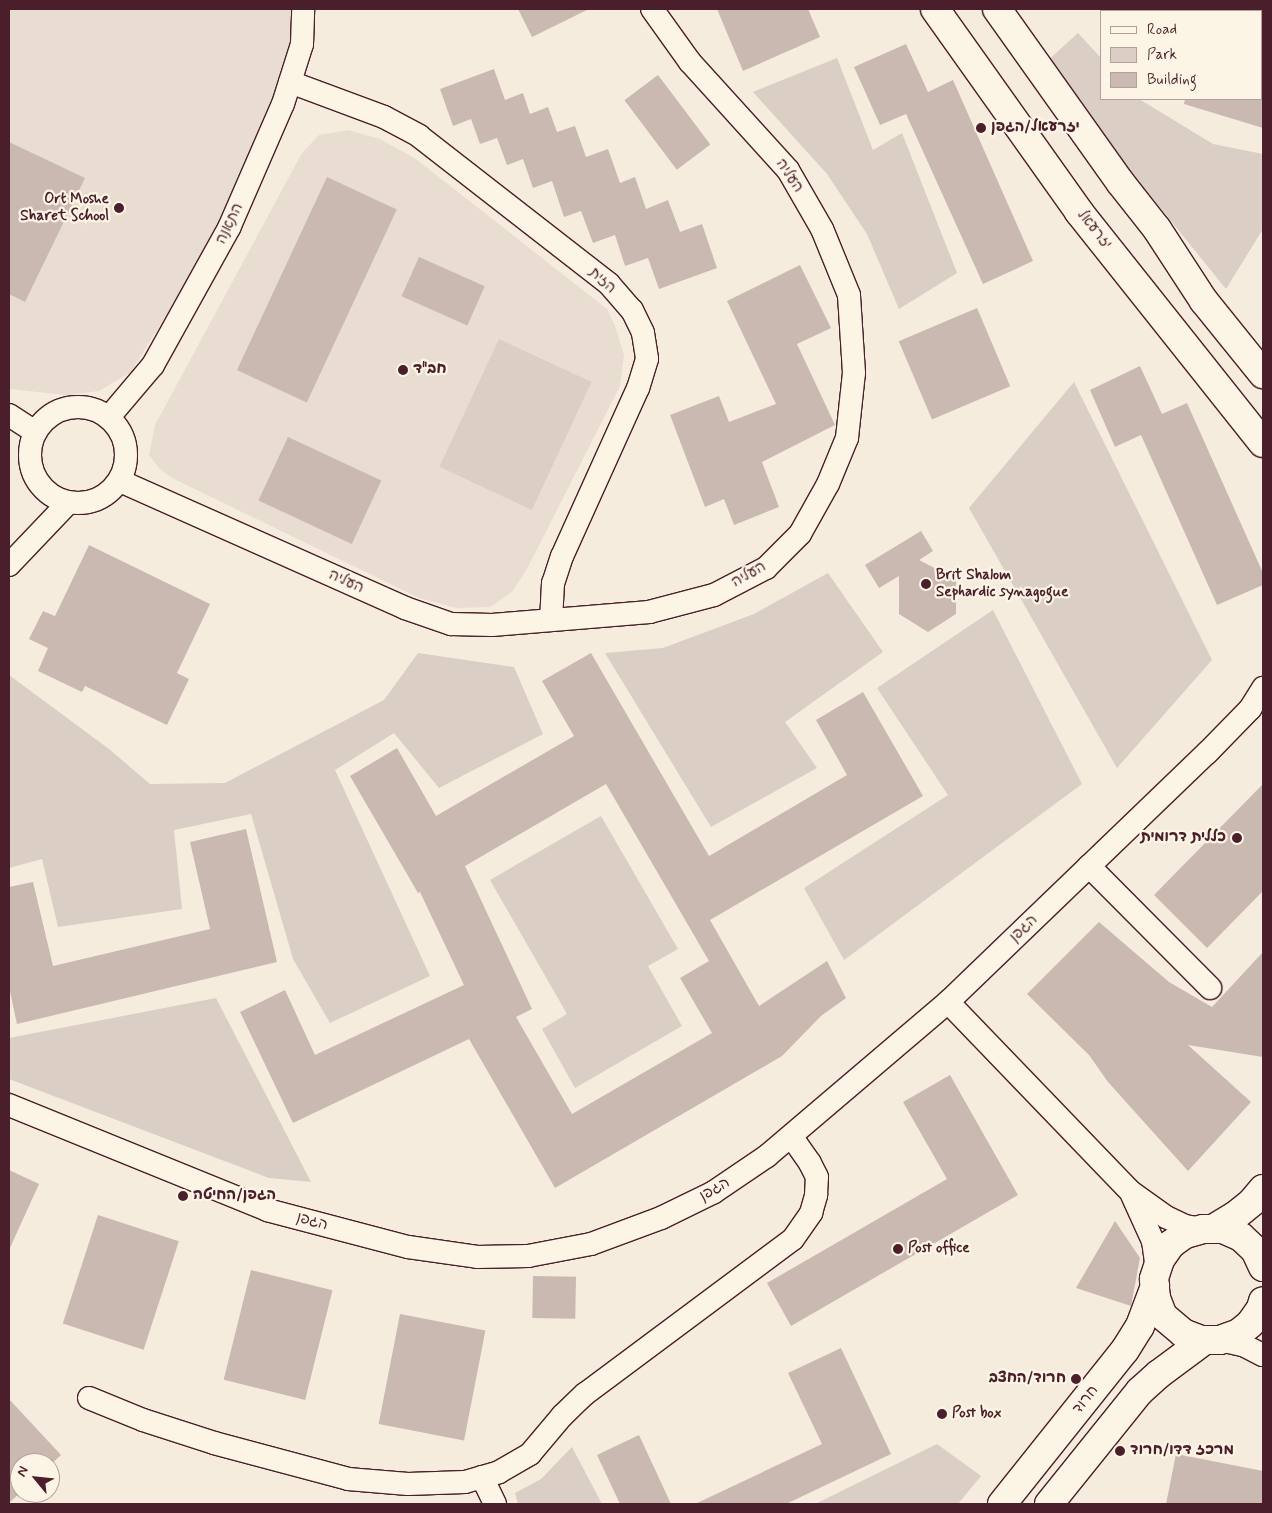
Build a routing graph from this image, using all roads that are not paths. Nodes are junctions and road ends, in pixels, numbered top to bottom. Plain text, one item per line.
1 (303, 9) edge
2 (652, 9) edge
3 (935, 9) edge
4 (998, 9) edge
5 (290, 82) junction
6 (1263, 374) edge
7 (9, 414) edge
8 (109, 417) junction
9 (35, 432) junction
10 (1263, 443) edge
11 (120, 481) junction
12 (68, 503) junction
13 (9, 565) edge
14 (551, 620) junction
15 (1263, 688) edge
16 (1089, 866) junction
17 (1210, 988) dead end
18 (948, 1002) junction
19 (9, 1106) edge
20 (791, 1136) junction
21 (1263, 1189) edge
22 (1131, 1192) junction
23 (1208, 1229) junction
24 (1263, 1267) edge
25 (1156, 1278) junction
26 (1263, 1301) edge
27 (1213, 1340) junction
28 (1263, 1355) edge
29 (89, 1398) dead end
30 (482, 1477) junction
31 (495, 1504) edge
32 (1002, 1504) edge
33 (1049, 1504) edge

1 - 5 street, התאנה
2 - 14 street, העליה
3 - 10 street, יזרעאל
4 - 6 street
5 - 8 street, התאנה
5 - 14 street, הזית
7 - 9 street
8 - 9 street
8 - 11 street
9 - 12 street
11 - 12 street
11 - 14 street, העליה
12 - 13 street
15 - 16 street, הגפן
16 - 17 street
16 - 18 street, הגפן
18 - 20 street, הגפן
18 - 22 street
19 - 20 street, הגפן
20 - 30 street
21 - 23 street
22 - 23 street
22 - 25 street
23 - 24 street
23 - 25 street, חרוד
25 - 27 street
25 - 32 street, חרוד
26 - 27 street
27 - 28 street
27 - 33 street
29 - 30 street
30 - 31 street

